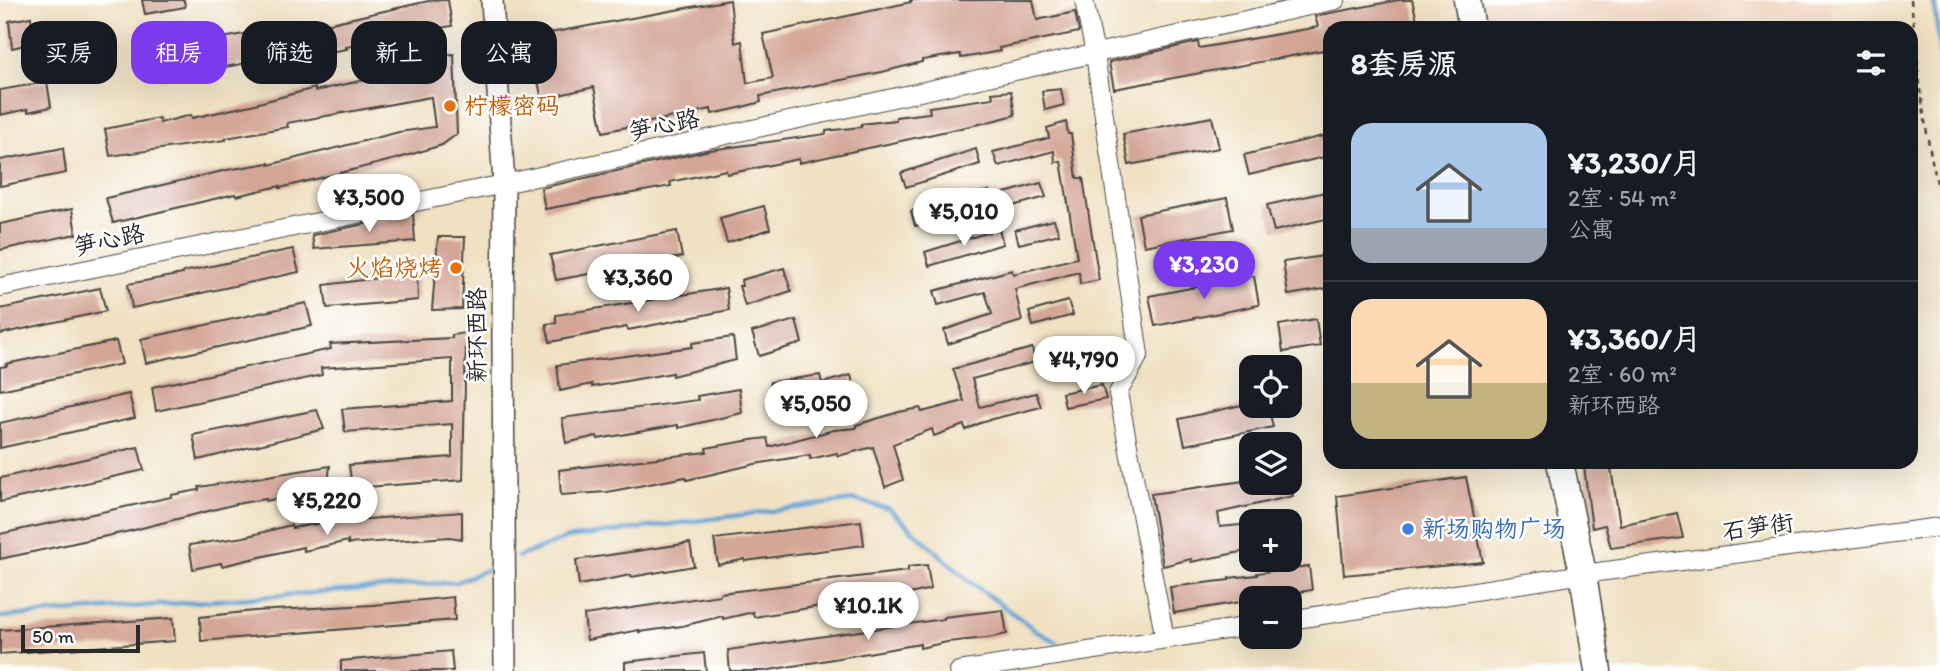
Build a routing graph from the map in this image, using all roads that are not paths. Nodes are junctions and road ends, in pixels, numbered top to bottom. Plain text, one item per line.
1 (492, 0) edge
2 (1084, 0) edge
3 (1336, 0) edge
4 (1467, 0) edge
5 (1471, 21) edge
6 (1095, 54) junction
7 (504, 184) junction
8 (0, 287) edge
9 (1561, 469) edge
10 (1940, 527) edge
11 (1583, 575) junction
12 (1302, 618) edge
13 (1239, 628) edge
14 (1165, 639) junction
15 (505, 671) edge
16 (960, 671) edge
17 (1598, 671) edge

1 - 7 street, 新环西路
2 - 6 street
3 - 6 street, 笋心路
4 - 5 main road
6 - 7 street, 笋心路
6 - 14 street
7 - 8 street, 笋心路
7 - 15 street, 新环西路
9 - 11 main road
10 - 11 street, 石笋街
11 - 12 street, 石笋街
11 - 17 main road
13 - 14 street
14 - 16 street

